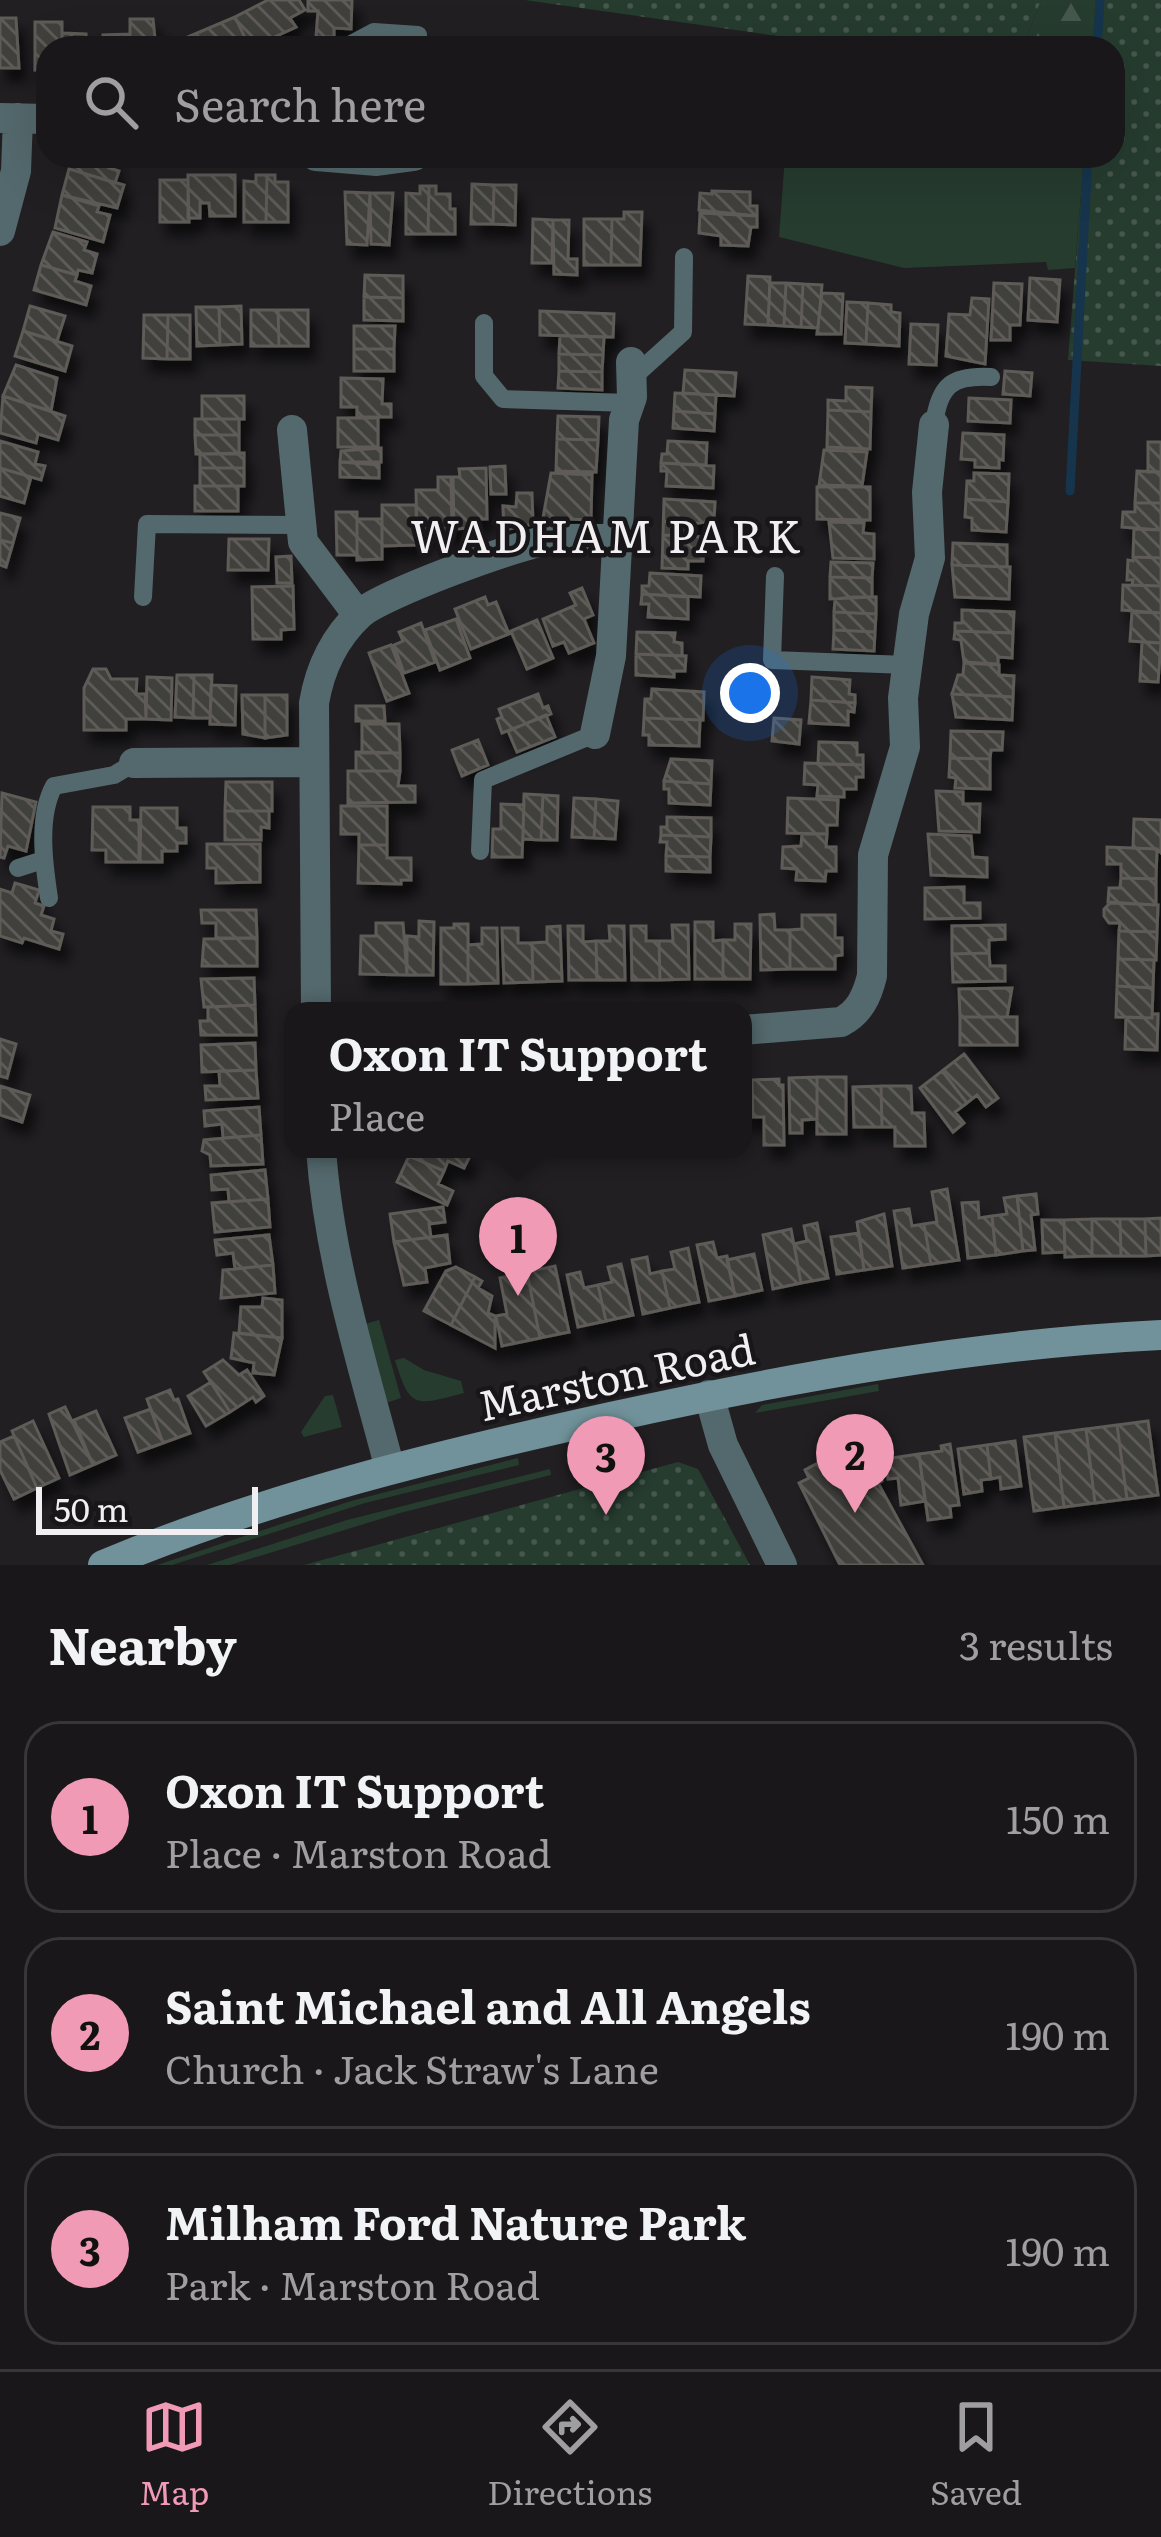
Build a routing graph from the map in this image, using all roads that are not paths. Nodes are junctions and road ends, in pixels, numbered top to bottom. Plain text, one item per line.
1 (418, 35) dead end
2 (366, 36) edge
3 (22, 118) edge
4 (0, 231) edge
5 (684, 257) dead end
6 (484, 322) dead end
7 (991, 377) dead end
8 (630, 381) junction
9 (934, 425) joint
10 (292, 430) dead end
11 (299, 525) junction
12 (615, 539) junction
13 (775, 576) dead end
14 (143, 597) dead end
15 (358, 615) junction
16 (907, 665) junction
17 (596, 734) joint
18 (313, 762) junction
19 (134, 763) joint
20 (480, 850) dead end
21 (43, 860) junction
22 (18, 868) dead end
23 (49, 898) dead end
24 (316, 1002) edge
25 (752, 1029) edge
26 (322, 1158) edge
27 (1161, 1334) edge
28 (709, 1395) junction
29 (391, 1468) junction
30 (104, 1565) edge
31 (782, 1565) edge

1 - 2 lane
3 - 4 street
5 - 8 lane
6 - 8 lane
7 - 9 lane
8 - 12 street
9 - 16 street
10 - 11 street
11 - 14 lane
11 - 15 street
12 - 15 street
12 - 17 street
13 - 16 lane
15 - 18 street
16 - 25 street
17 - 20 lane
18 - 19 street
18 - 24 street
19 - 21 lane
21 - 22 lane
21 - 23 lane
26 - 29 street
27 - 28 main road, Marston Road
28 - 29 main road, Marston Road
28 - 31 street
29 - 30 main road, Marston Road

